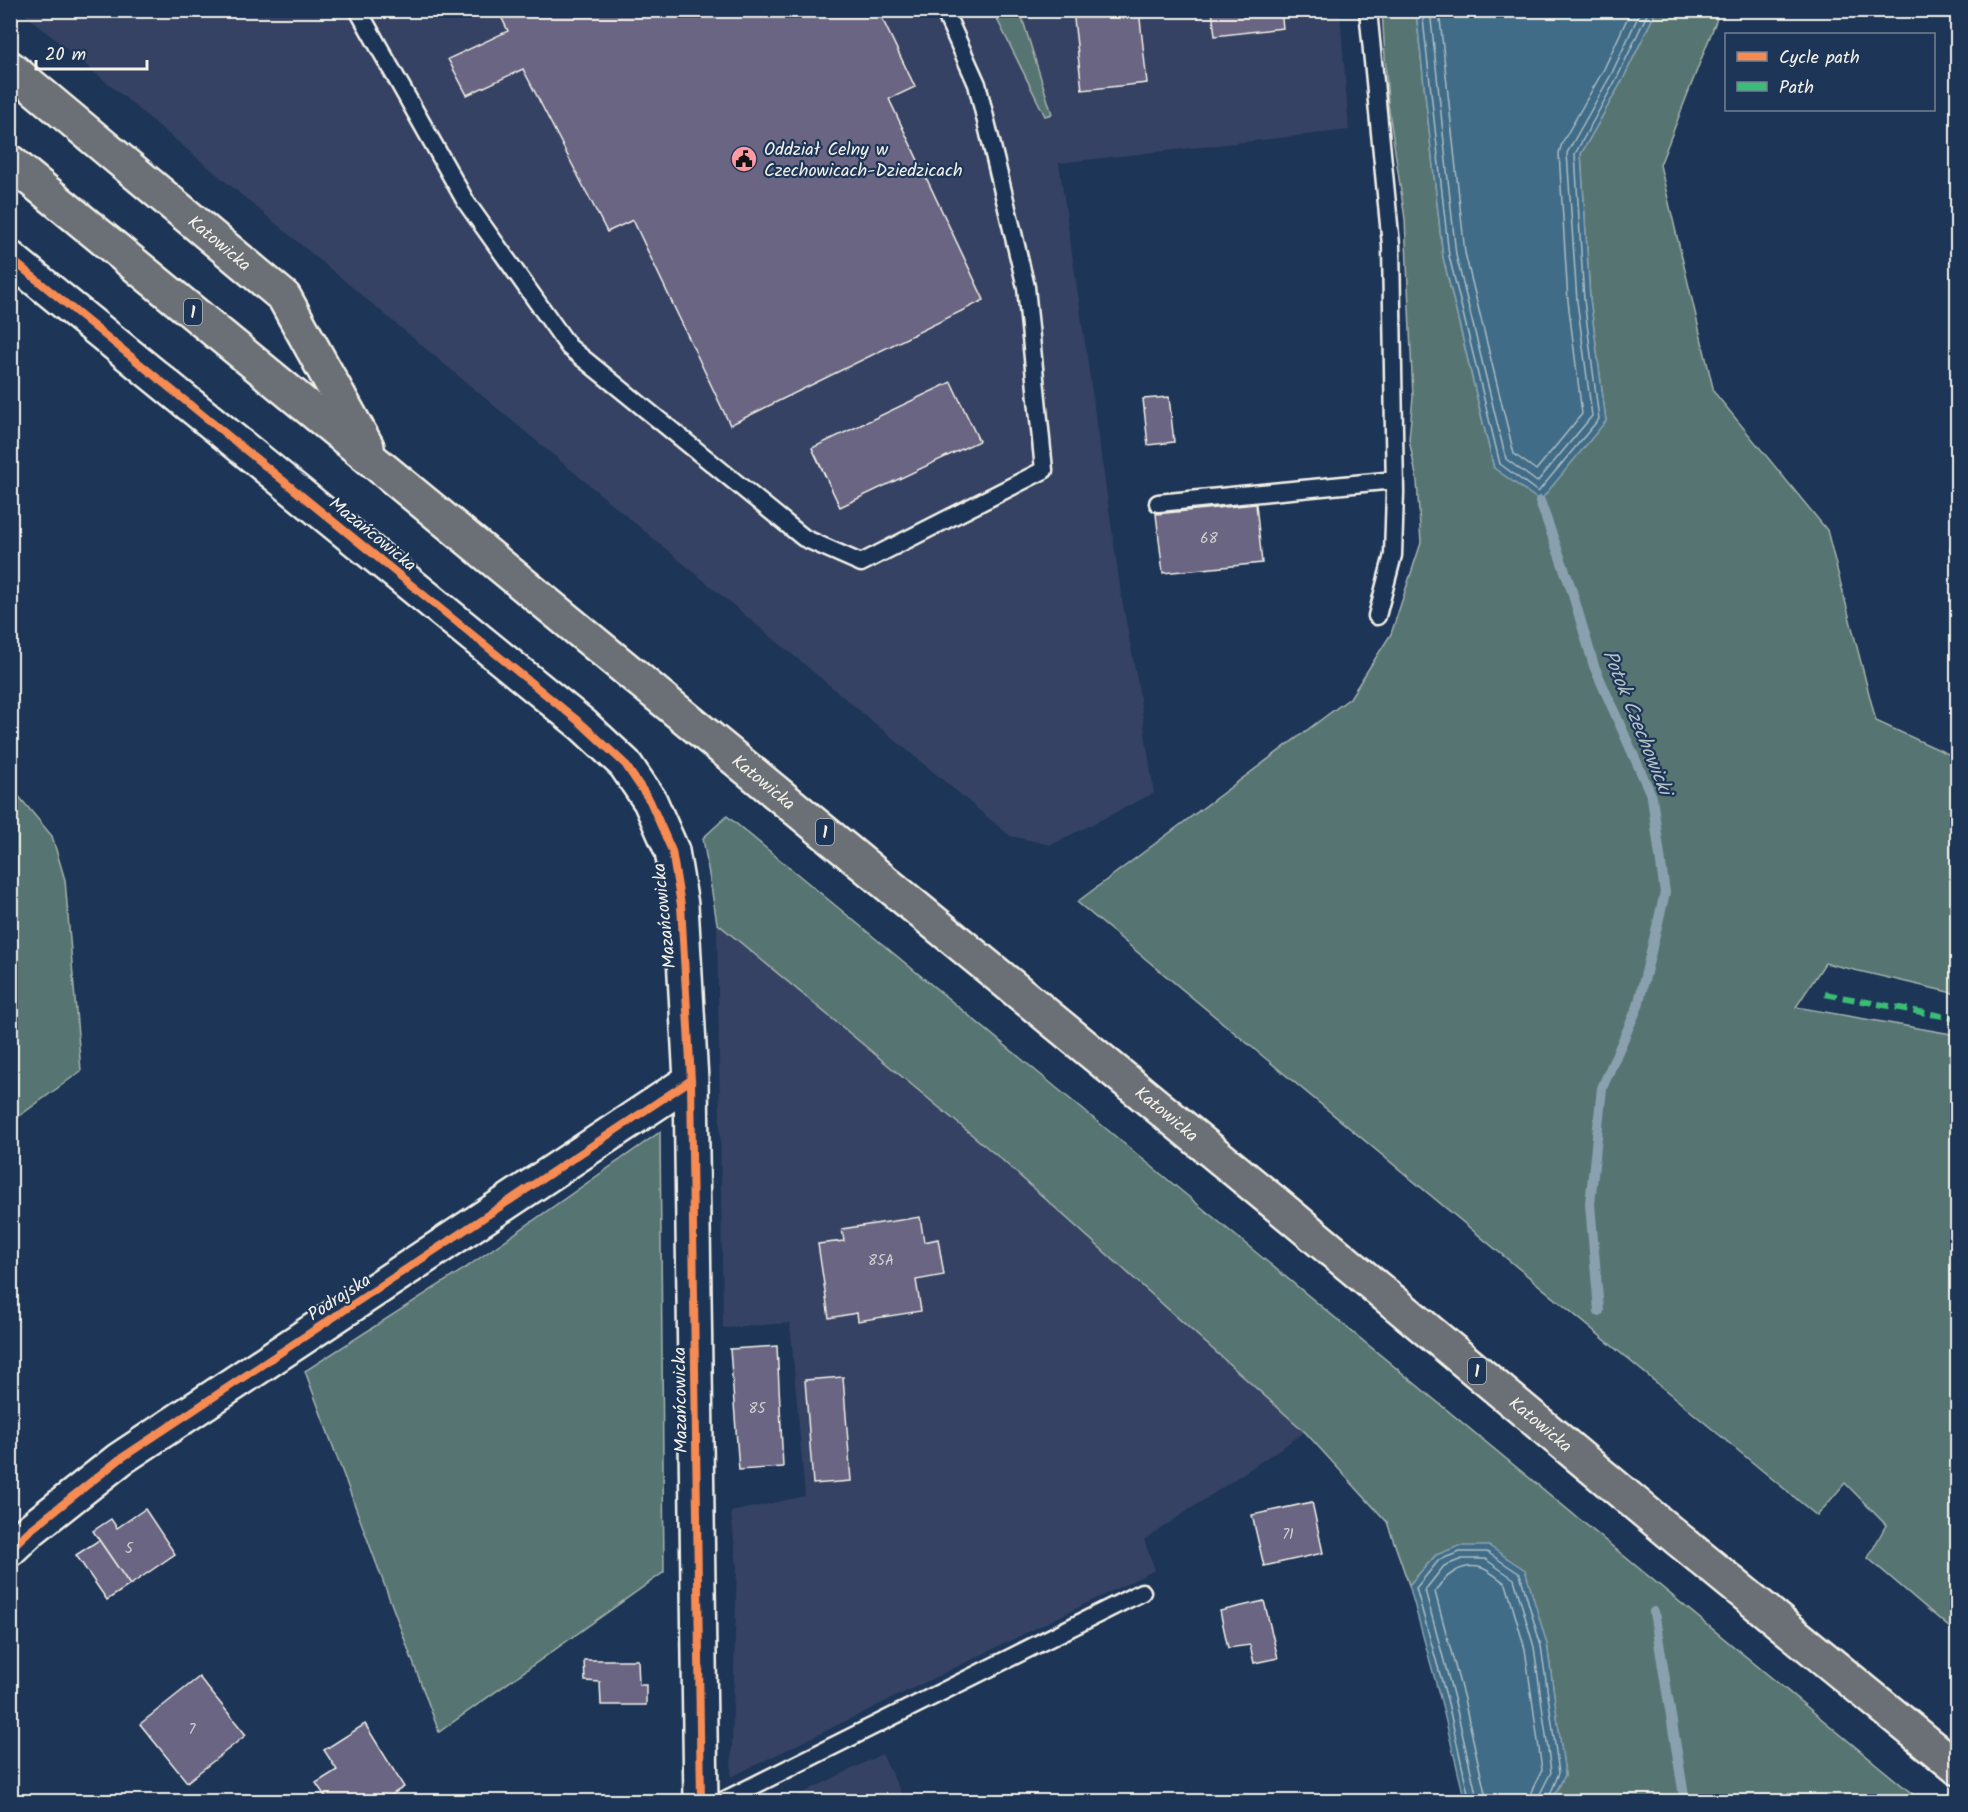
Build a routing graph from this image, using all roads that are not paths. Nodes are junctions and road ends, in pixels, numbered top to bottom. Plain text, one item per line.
1 (358, 10) edge
2 (945, 10) edge
3 (1368, 10) edge
4 (10, 68) edge
5 (10, 162) edge
6 (10, 258) edge
7 (375, 462) junction
8 (1395, 480) junction
9 (1158, 503) dead end
10 (1377, 616) dead end
11 (691, 1080) junction
12 (10, 1549) edge
13 (1142, 1592) dead end
14 (1958, 1768) edge
15 (701, 1802) edge
16 (721, 1802) edge

1 - 2 lane
3 - 8 lane
4 - 7 main road, Katowicka / 1
5 - 7 main road, Katowicka / 1
6 - 11 street, Mazańcowicka
7 - 14 main road, Katowicka / 1
8 - 9 lane
8 - 10 lane
11 - 12 street, Podrajska
11 - 15 street, Mazańcowicka
13 - 16 lane

